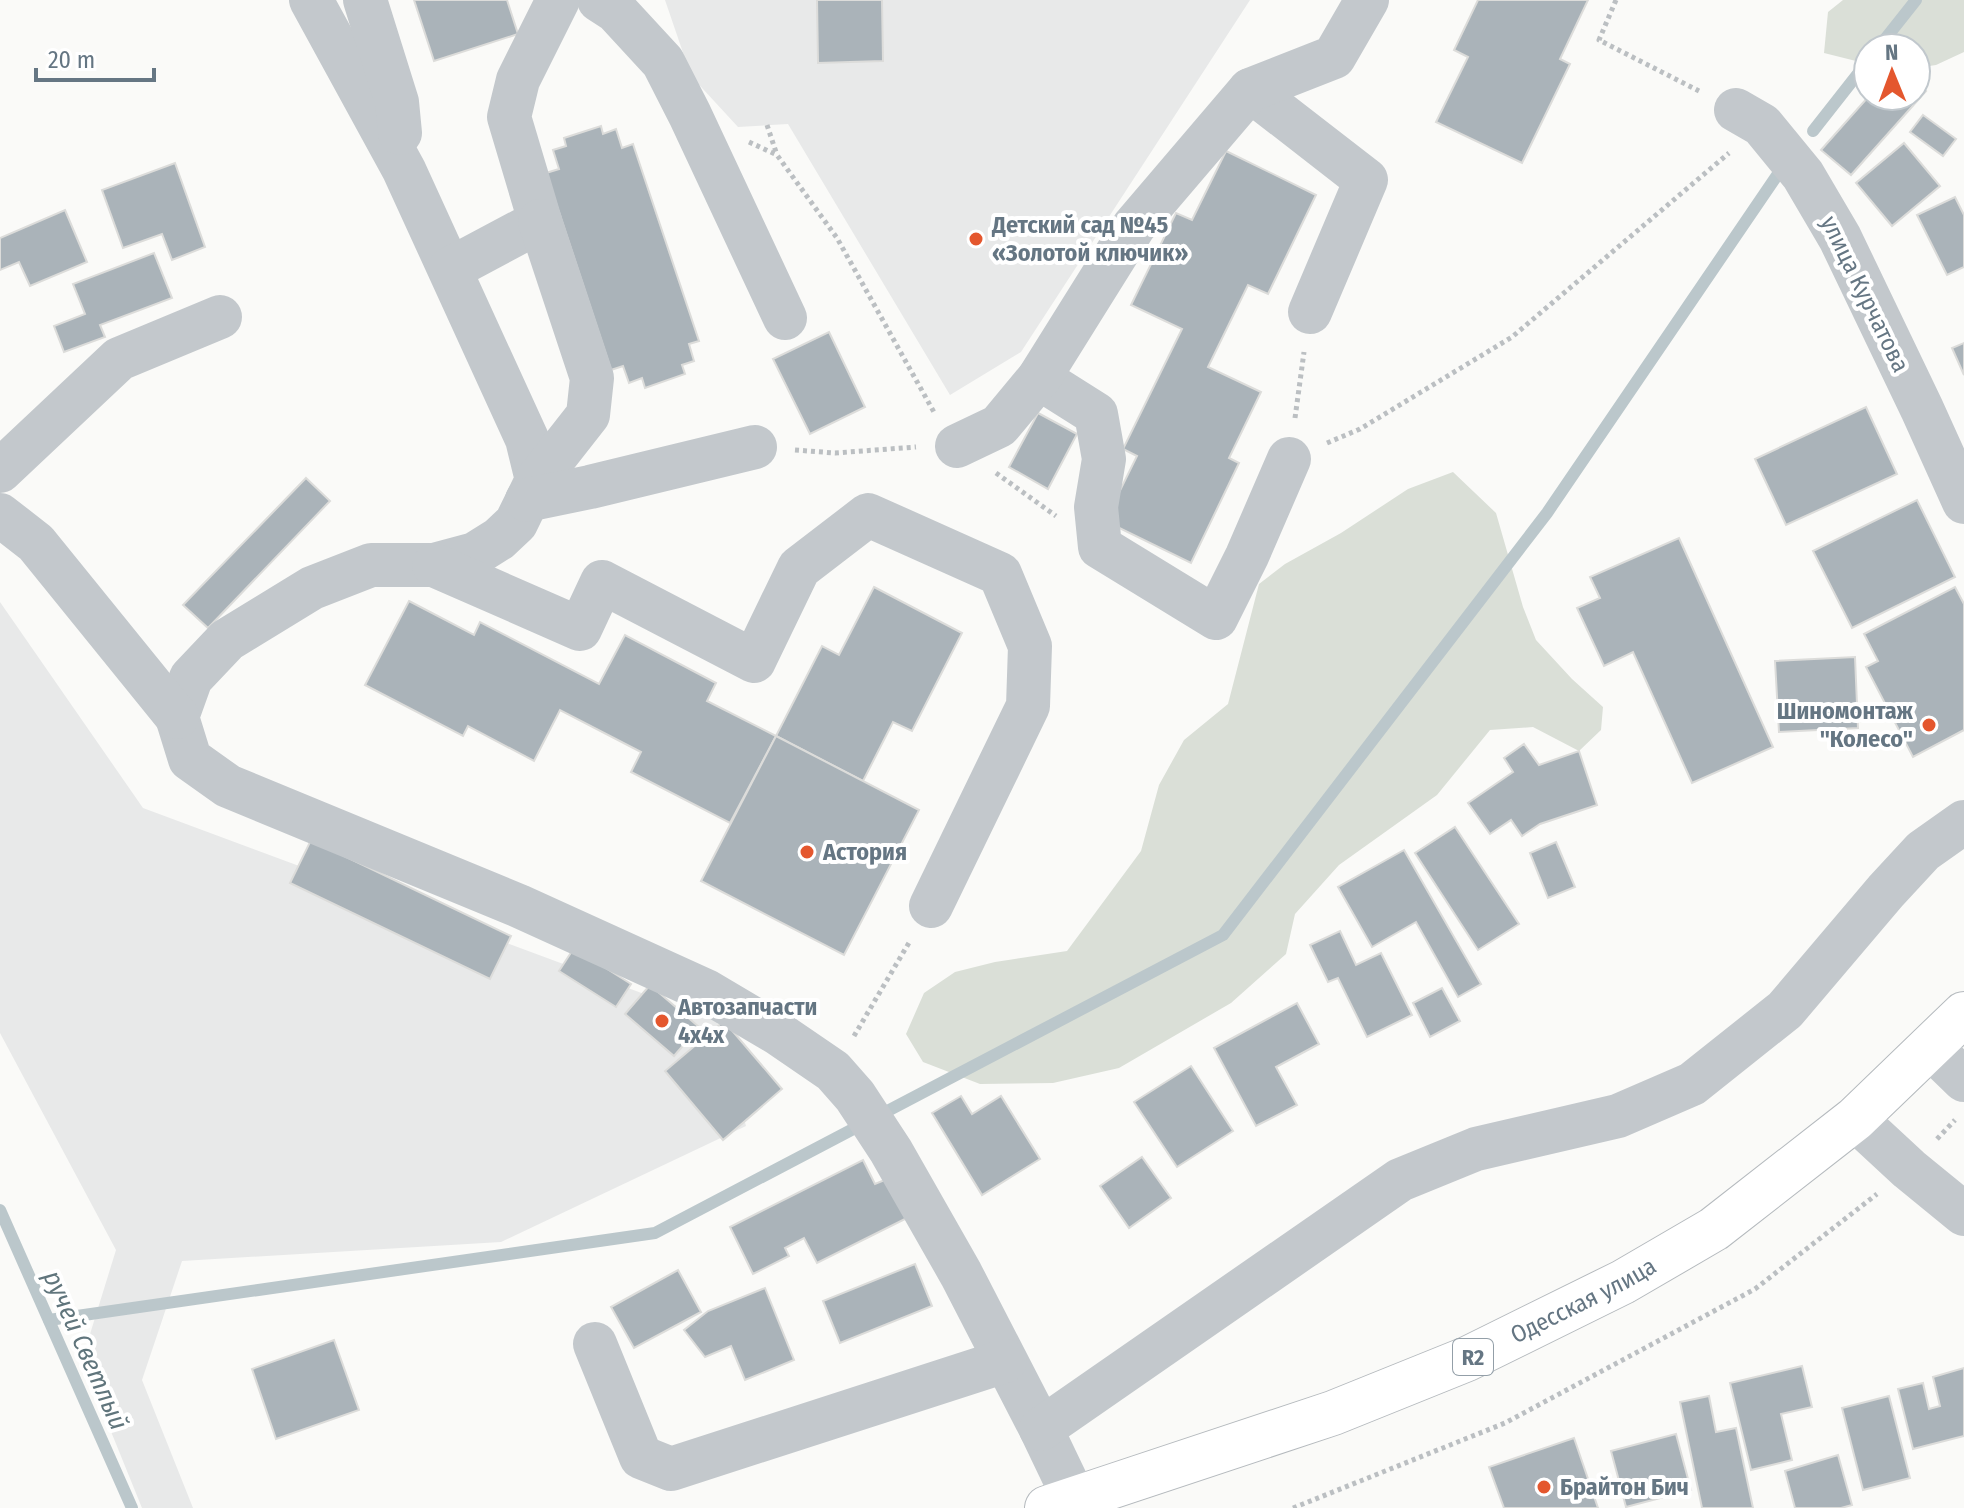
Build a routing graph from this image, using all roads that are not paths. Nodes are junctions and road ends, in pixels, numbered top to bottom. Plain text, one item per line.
1 (311, 0) edge
2 (365, 0) edge
3 (558, 0) edge
4 (599, 0) edge
5 (1367, 0) edge
6 (1250, 90) junction
7 (1749, 118) road end
8 (404, 170) junction
9 (540, 221) junction
10 (450, 269) junction
11 (1310, 312) road end
12 (220, 317) dead end
13 (785, 318) dead end
14 (1039, 378) junction
15 (957, 446) road end
16 (755, 447) road end
17 (1289, 459) road end
18 (0, 471) edge
19 (532, 490) junction
20 (1964, 502) edge
21 (0, 515) edge
22 (434, 565) junction
23 (177, 717) junction
24 (1964, 822) edge
25 (931, 906) road end
26 (1964, 1014) edge
27 (1930, 1047) junction
28 (1964, 1080) edge
29 (1855, 1119) junction
30 (1964, 1214) edge
31 (595, 1344) dead end
32 (1005, 1361) junction
33 (1041, 1429) junction
34 (1060, 1503) edge

1 - 8 street
2 - 8 street
3 - 9 street
4 - 13 street
5 - 6 street
6 - 11 street
6 - 14 street
7 - 20 street, улица Курчатова
8 - 10 street
9 - 10 street
9 - 19 street
10 - 19 street
12 - 18 street
14 - 15 street
14 - 17 street
16 - 19 street
19 - 22 street
21 - 23 street
22 - 23 street
22 - 25 street
23 - 32 street
24 - 33 street
26 - 27 main road, Одесская улица / R2
27 - 28 street
27 - 29 main road, Одесская улица / R2
29 - 30 street
29 - 34 main road, Одесская улица / R2
31 - 32 street
32 - 33 street
33 - 34 street

